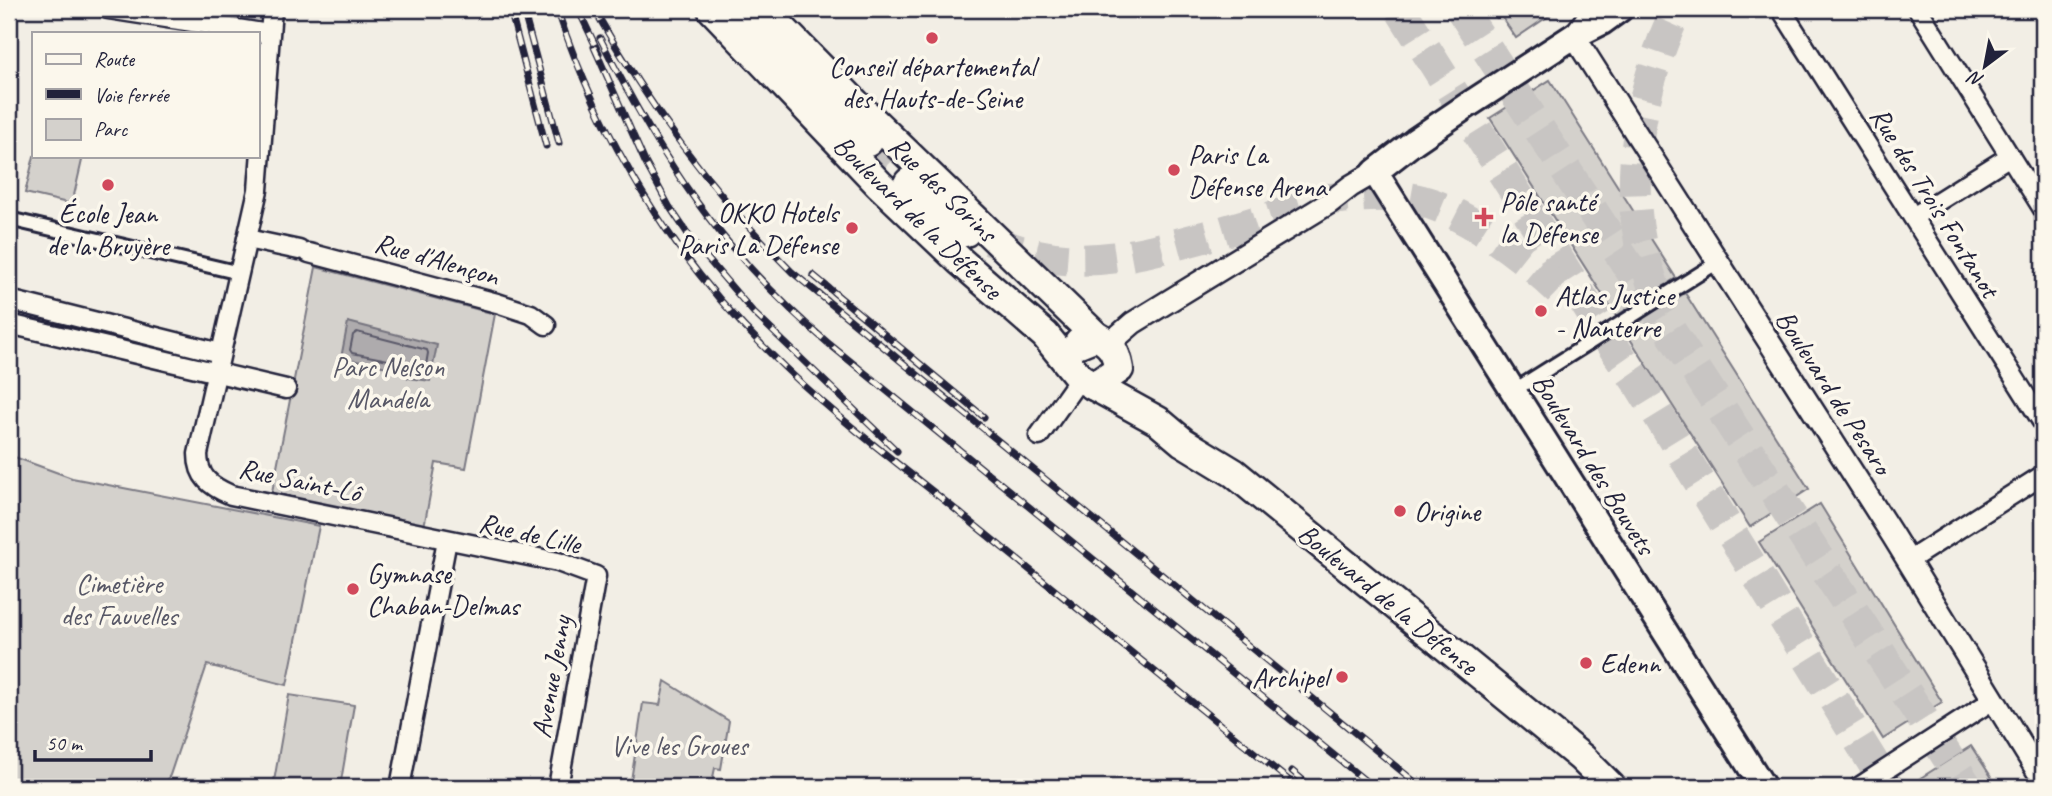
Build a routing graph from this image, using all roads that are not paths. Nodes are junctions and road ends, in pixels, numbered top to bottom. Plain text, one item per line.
1 (108, 9) edge
2 (272, 9) edge
3 (689, 9) edge
4 (712, 9) edge
5 (740, 9) edge
6 (764, 9) edge
7 (1781, 9) edge
8 (1917, 9) edge
9 (1612, 10) edge
10 (256, 32) edge
11 (259, 32) edge
12 (269, 34) junction
13 (1574, 36) junction
14 (778, 79) junction
15 (867, 139) tunnel mouth
16 (2010, 156) junction
17 (1375, 172) junction
18 (910, 184) tunnel mouth
19 (2043, 209) edge
20 (1913, 217) junction
21 (9, 219) edge
22 (965, 230) tunnel mouth
23 (247, 239) junction
24 (1718, 262) junction
25 (240, 272) junction
26 (9, 300) edge
27 (9, 324) edge
28 (546, 325) dead end
29 (1108, 349) junction
30 (220, 353) junction
31 (216, 373) junction
32 (1081, 375) junction
33 (286, 389) dead end
34 (1513, 391) junction
35 (1158, 421) junction
36 (2043, 423) edge
37 (1039, 436) dead end
38 (2043, 475) edge
39 (450, 541) junction
40 (1908, 561) junction
41 (596, 576) joint
42 (1993, 700) junction
43 (2043, 780) edge
44 (400, 787) edge
45 (558, 787) edge
46 (1611, 787) edge
47 (1763, 787) edge
48 (1859, 787) edge

1 - 10 street
2 - 12 street, Rue Saint-Lô
3 - 14 main road
4 - 14 main road, Boulevard de la Défense
5 - 15 highway
6 - 29 main road, Rue des Sorins
7 - 20 street, Rue des Trois Fontanot
8 - 16 street
9 - 13 main road
11 - 12 street
12 - 23 street, Rue Saint-Lô
13 - 17 main road
13 - 24 street, Boulevard de Pesaro
14 - 32 main road, Boulevard de la Défense
16 - 19 street
16 - 20 street
17 - 29 street
17 - 34 main road, Boulevard des Bouvets
18 - 22 highway
20 - 36 street, Rue des Trois Fontanot
21 - 25 street
23 - 25 street, Rue Saint-Lô
23 - 28 street, Rue d'Alençon
24 - 34 street
24 - 40 street, Boulevard de Pesaro
25 - 30 street, Rue Saint-Lô
26 - 30 street
27 - 31 street
29 - 32 main road
29 - 32 main road
29 - 35 main road, Boulevard de la Défense
30 - 31 street, Rue Saint-Lô
31 - 33 street
31 - 39 street, Rue Saint-Lô
32 - 35 main road, Boulevard de la Défense
32 - 37 street
34 - 47 main road, Boulevard des Bouvets
35 - 46 main road, Boulevard de la Défense
38 - 40 street
39 - 41 street, Rue de Lille
39 - 44 street
40 - 42 street, Boulevard de Pesaro
41 - 45 street, Avenue Jenny
42 - 43 street, Boulevard de Pesaro
42 - 48 street

